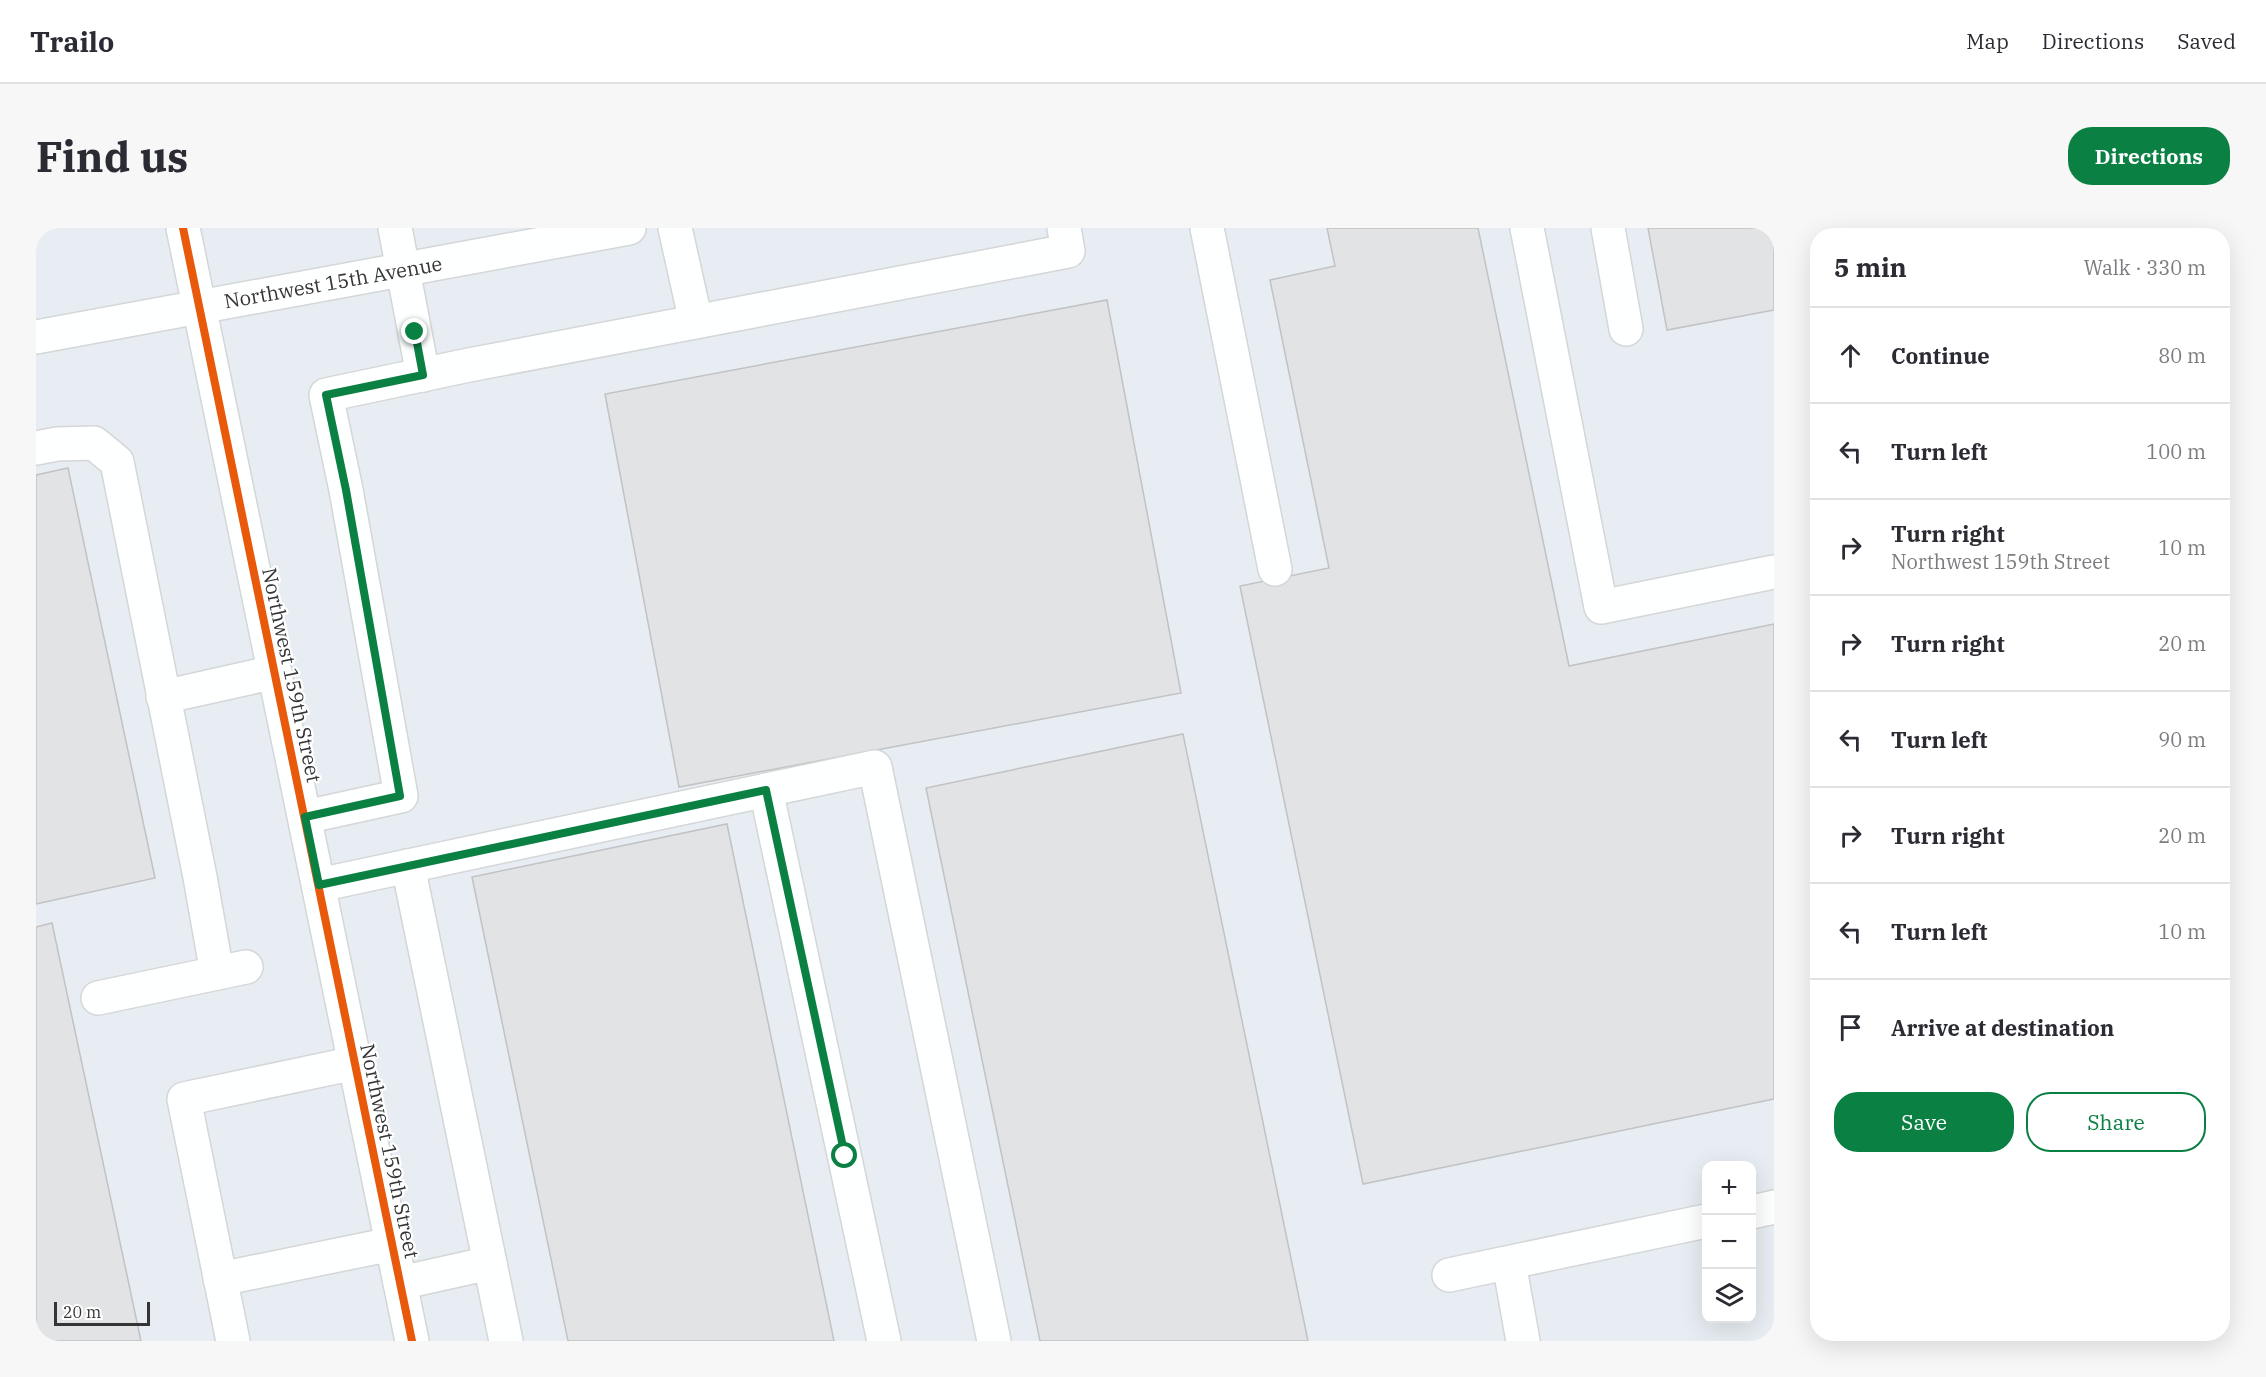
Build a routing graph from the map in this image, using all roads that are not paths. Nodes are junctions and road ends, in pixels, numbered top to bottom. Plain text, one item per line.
1 (183, 228) edge
2 (395, 228) edge
3 (629, 228) edge
4 (675, 228) edge
5 (1064, 228) edge
6 (1207, 228) edge
7 (1527, 228) edge
8 (1608, 228) edge
9 (553, 235) edge
10 (403, 269) junction
11 (200, 306) junction
12 (696, 322) junction
13 (1626, 329) dead end
14 (36, 337) edge
15 (423, 375) junction
16 (36, 448) edge
17 (1275, 569) dead end
18 (1774, 572) edge
19 (275, 672) junction
20 (164, 697) junction
21 (766, 790) junction
22 (305, 817) junction
23 (408, 866) junction
24 (319, 885) junction
25 (98, 998) dead end
26 (355, 1063) junction
27 (1774, 1207) edge
28 (1756, 1211) edge
29 (1702, 1222) edge
30 (392, 1244) junction
31 (490, 1263) junction
32 (1509, 1263) junction
33 (1449, 1275) dead end
34 (220, 1278) junction
35 (400, 1282) junction
36 (233, 1341) edge
37 (412, 1341) edge
38 (506, 1341) edge
39 (884, 1341) edge
40 (994, 1341) edge
41 (1523, 1341) edge

1 - 11 street, Northwest 159th Street
2 - 10 street
3 - 9 street, Northwest 15th Avenue
4 - 12 street
5 - 12 street
6 - 17 street
7 - 18 street
8 - 13 street
9 - 10 street, Northwest 15th Avenue
10 - 11 street, Northwest 15th Avenue
10 - 15 street
11 - 14 street, Northwest 15th Avenue
11 - 19 street, Northwest 159th Street
12 - 15 street
15 - 22 street
16 - 20 street
19 - 20 street
19 - 22 street, Northwest 159th Street
20 - 25 street
21 - 23 street
21 - 39 street
21 - 40 street
22 - 24 street, Northwest 159th Street
23 - 24 street
23 - 31 street
24 - 26 street, Northwest 159th Street
26 - 30 street, Northwest 159th Street
26 - 34 street
27 - 28 street
29 - 32 street
30 - 34 street
30 - 35 street, Northwest 159th Street
31 - 35 street
31 - 38 street
32 - 33 street
32 - 41 street
34 - 36 street
35 - 37 street, Northwest 159th Street

